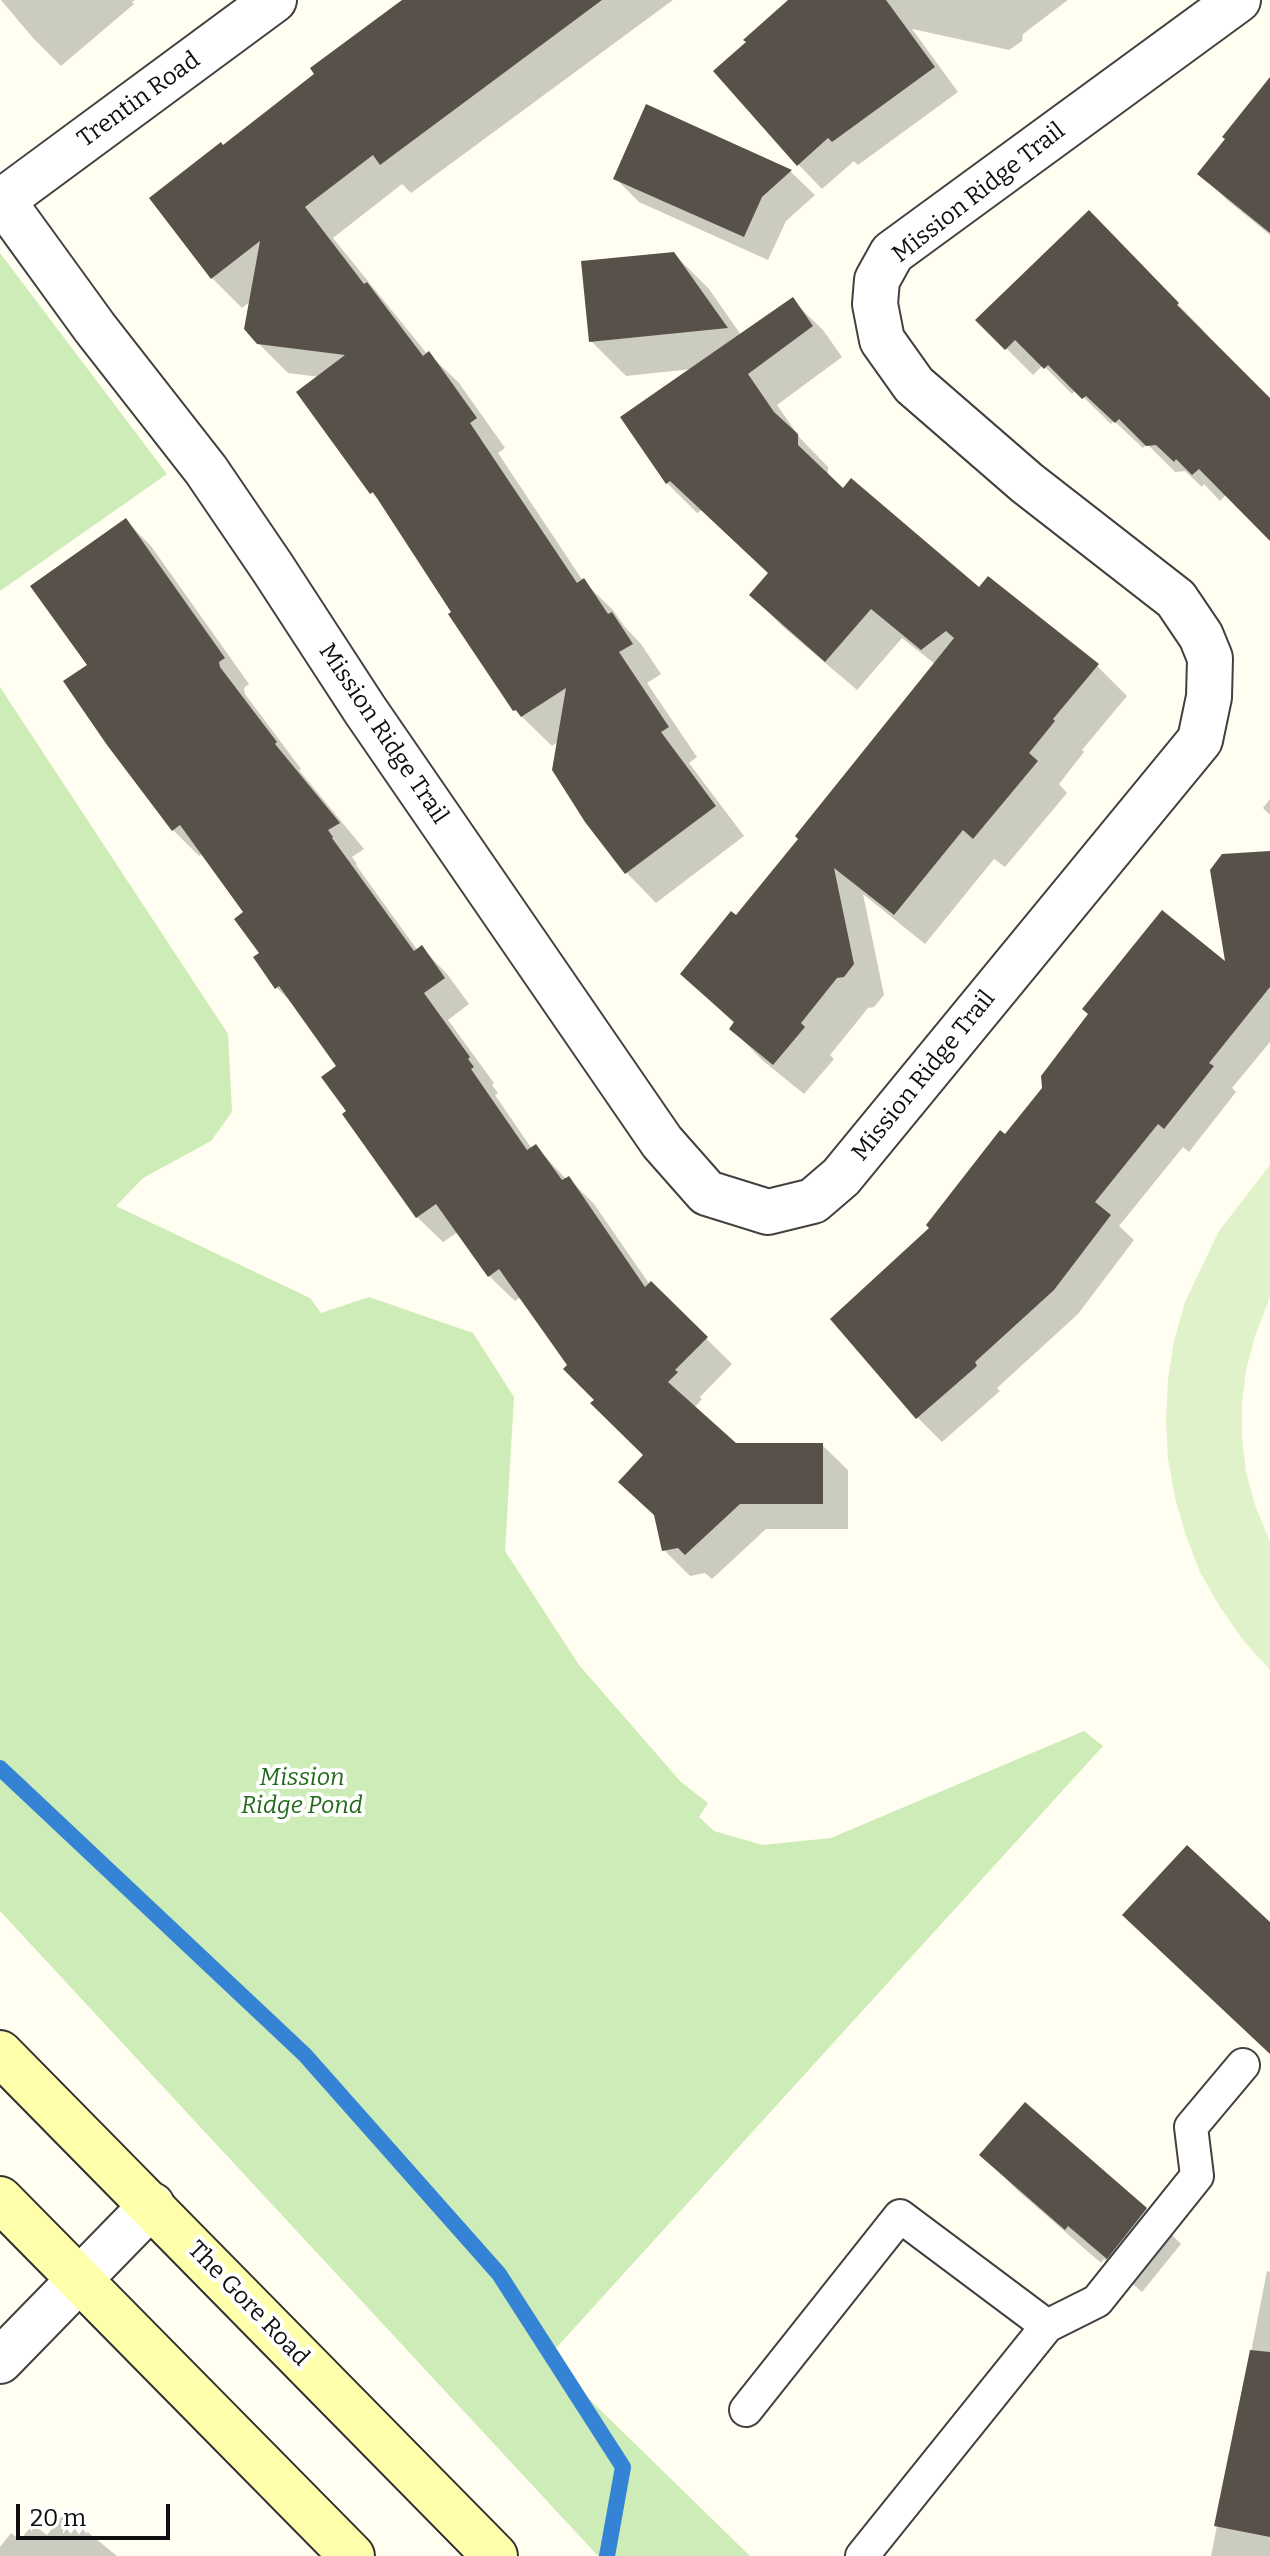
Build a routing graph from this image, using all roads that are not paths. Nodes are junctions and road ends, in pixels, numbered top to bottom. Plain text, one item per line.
1 (274, 0) edge
2 (1238, 0) edge
3 (1, 198) edge
4 (0, 2053) edge
5 (1243, 2065) dead end
6 (0, 2199) edge
7 (152, 2205) junction
8 (79, 2280) junction
9 (1047, 2326) junction
10 (0, 2361) edge
11 (746, 2410) dead end
12 (338, 2551) edge
13 (495, 2556) edge
14 (862, 2556) edge

1 - 3 street, Trentin Road
2 - 3 street, Mission Ridge Trail
4 - 7 main road, The Gore Road
5 - 9 lane
6 - 8 main road
7 - 8 street
7 - 13 main road, The Gore Road
8 - 10 street
8 - 12 main road
9 - 11 lane
9 - 14 lane

